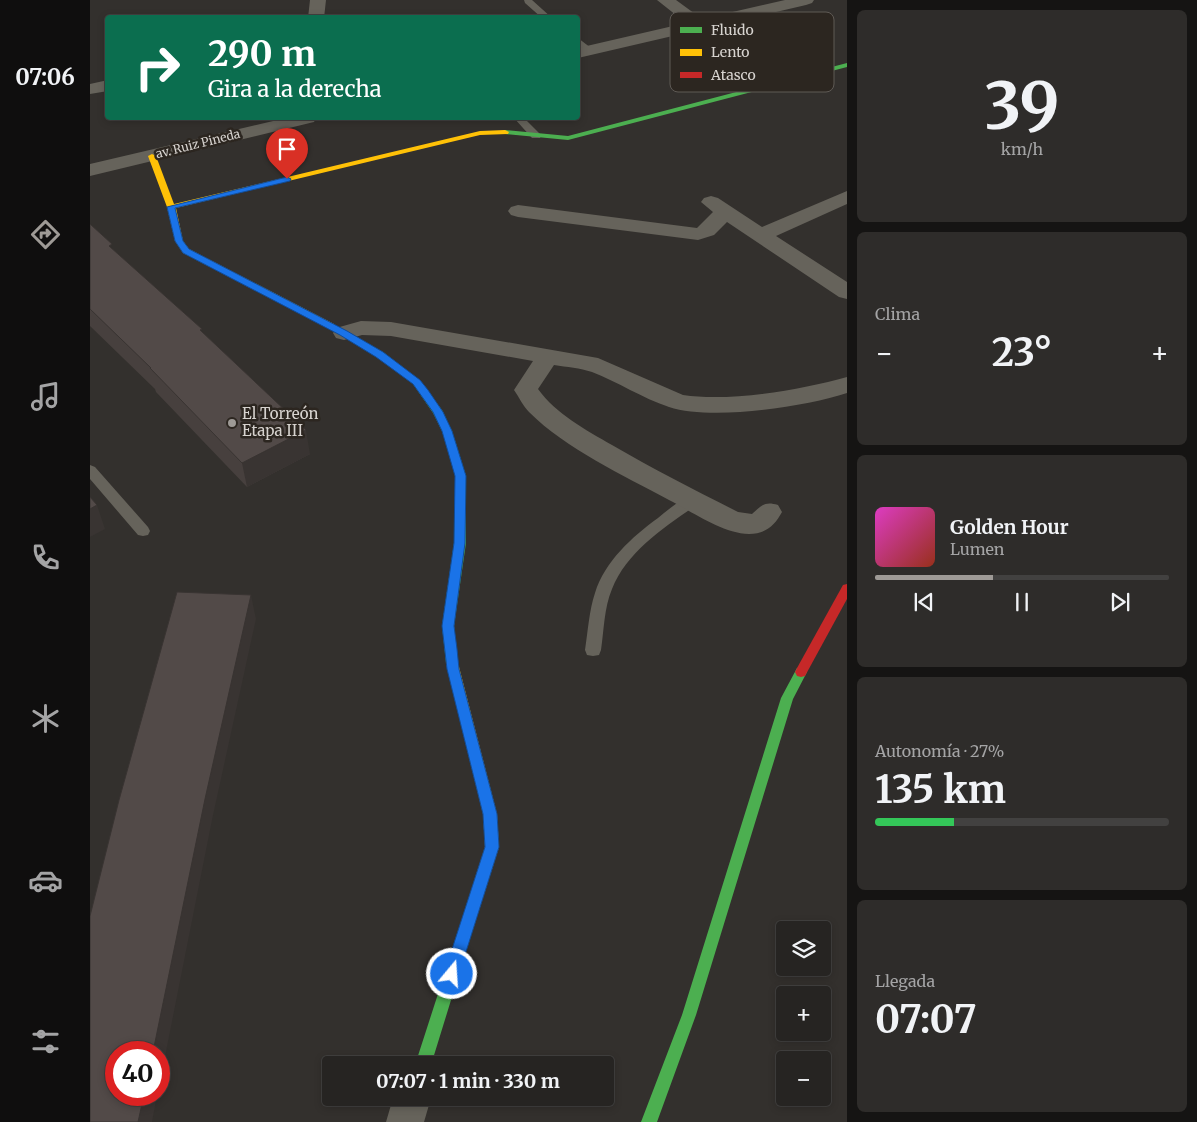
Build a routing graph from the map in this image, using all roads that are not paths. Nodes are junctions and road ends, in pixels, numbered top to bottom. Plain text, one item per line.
1 (318, 0) edge
2 (664, 0) edge
3 (806, 0) edge
4 (528, 1) dead end
5 (681, 12) edge
6 (752, 12) edge
7 (316, 15) edge
8 (544, 15) edge
9 (670, 30) edge
10 (581, 48) edge
11 (847, 65) edge
12 (834, 68) edge
13 (105, 86) edge
14 (90, 89) edge
15 (744, 92) edge
16 (267, 120) edge
17 (521, 120) edge
18 (536, 136) junction
19 (152, 156) junction
20 (90, 170) edge
21 (847, 197) edge
22 (171, 207) junction
23 (518, 211) dead end
24 (761, 235) junction
25 (847, 292) edge
26 (344, 333) junction
27 (548, 357) junction
28 (847, 385) edge
29 (90, 470) edge
30 (693, 500) junction
31 (769, 512) dead end
32 (144, 531) dead end
33 (847, 588) edge
34 (594, 650) dead end
35 (426, 1056) edge
36 (410, 1106) edge
37 (405, 1122) edge
38 (649, 1122) edge

1 - 7 street
2 - 5 street
3 - 6 street
4 - 8 lane
9 - 10 street
11 - 12 street
13 - 14 street
15 - 18 street
16 - 19 street, av. Ruiz Pineda
17 - 18 lane
18 - 22 street
19 - 20 street, av. Ruiz Pineda
19 - 22 street
21 - 24 street
22 - 26 street
23 - 24 street
24 - 25 street
26 - 27 street
26 - 35 street
27 - 28 street
27 - 30 street
29 - 32 lane
30 - 31 street
30 - 34 lane
33 - 38 street
36 - 37 street

